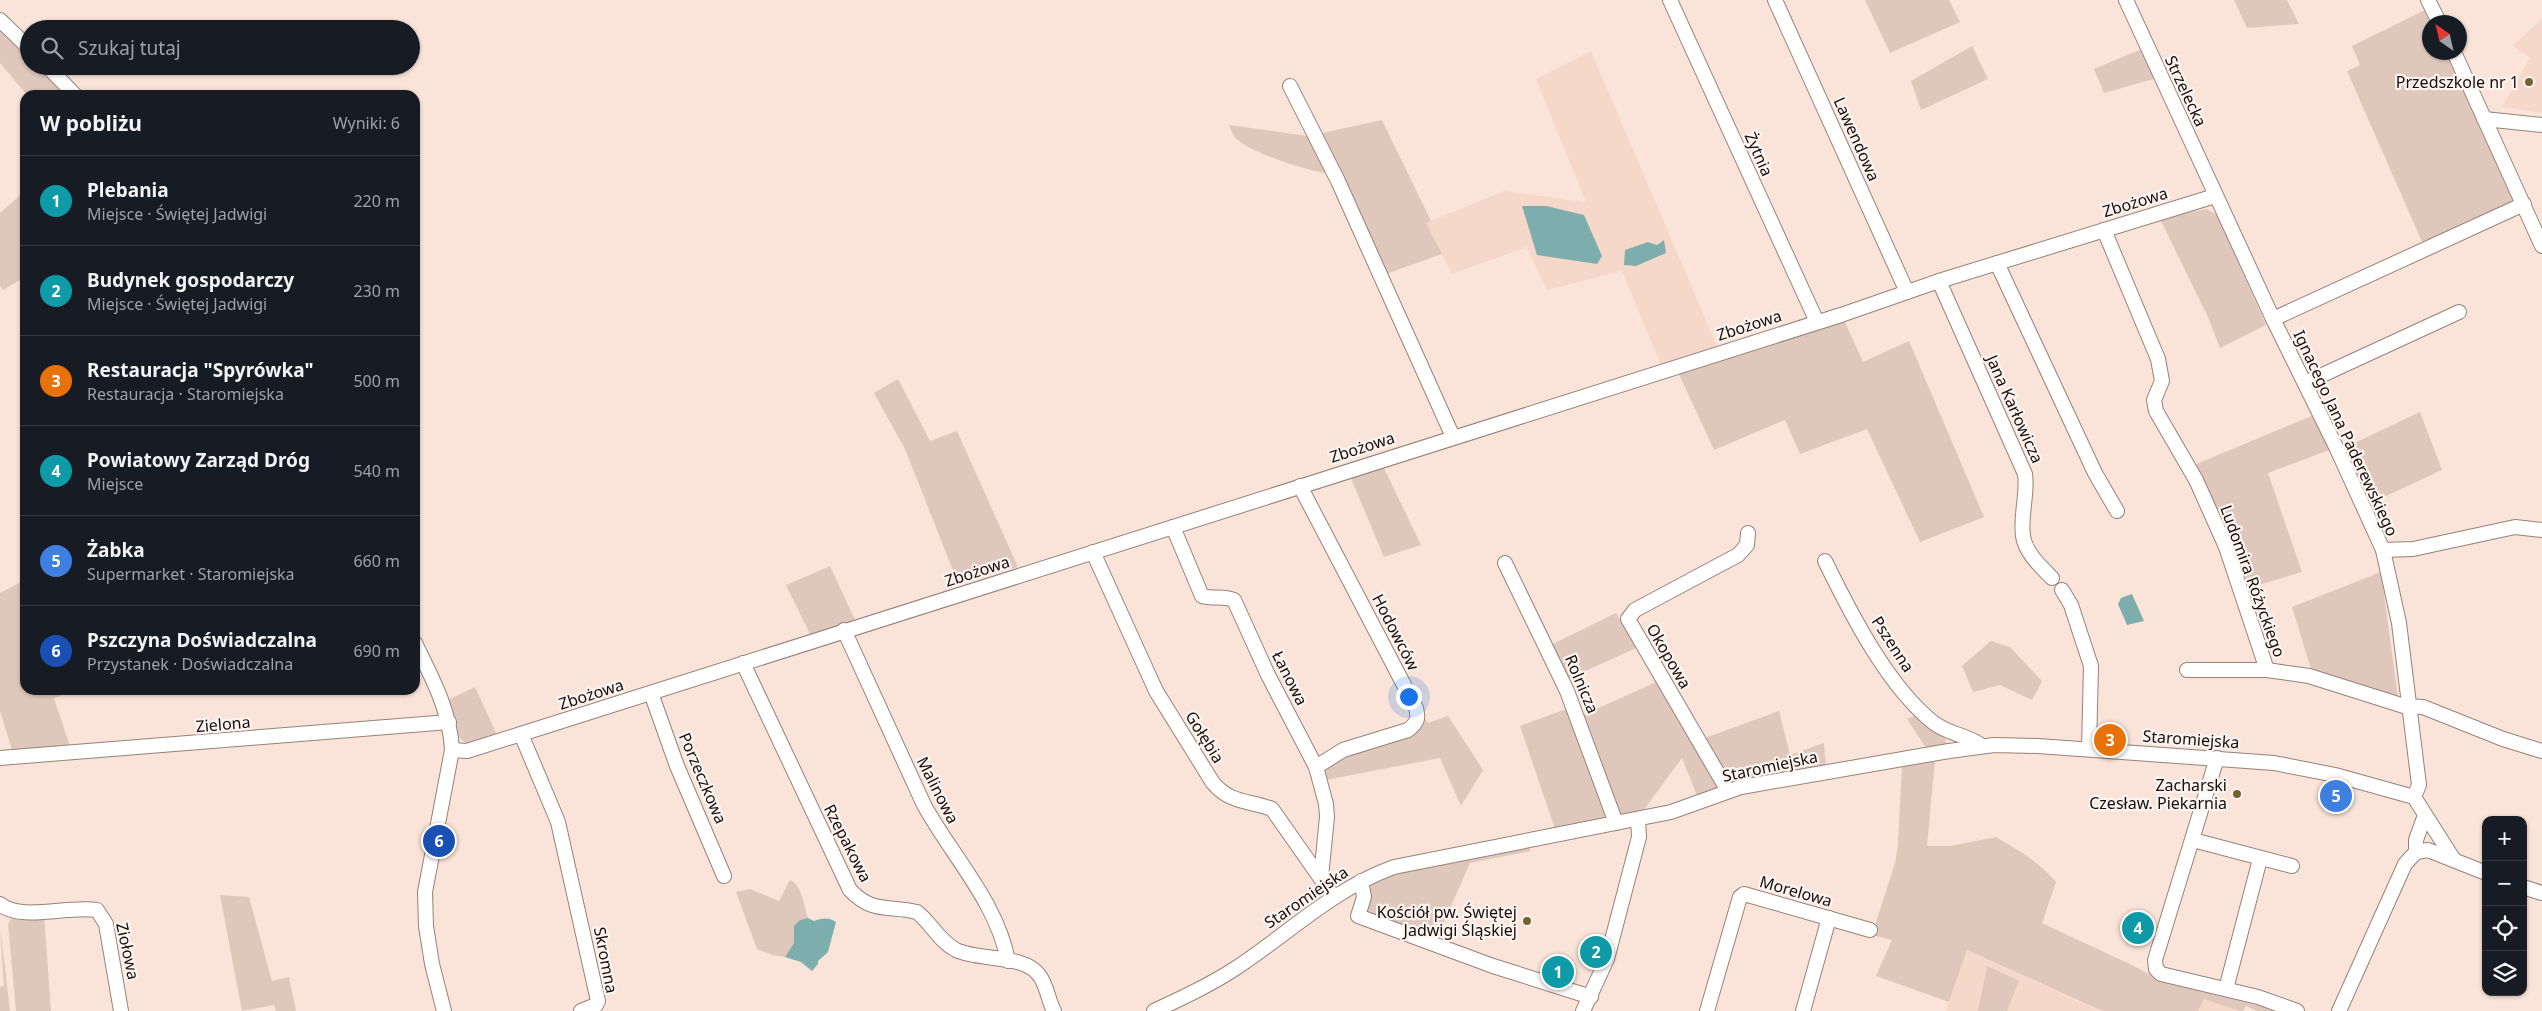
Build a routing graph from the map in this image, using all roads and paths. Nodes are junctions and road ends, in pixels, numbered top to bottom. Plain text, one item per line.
1 (1670, 0) edge
2 (1775, 0) edge
3 (2126, 0) edge
4 (2428, 0) edge
5 (2436, 15) edge
6 (0, 20) edge
7 (20, 39) edge
8 (2458, 60) edge
9 (56, 75) edge
10 (1290, 86) dead end
11 (70, 90) edge
12 (2484, 119) junction
13 (2542, 125) edge
14 (2215, 196) junction
15 (2524, 204) junction
16 (2104, 230) junction
17 (2542, 246) edge
18 (1997, 263) junction
19 (1939, 281) junction
20 (1907, 292) junction
21 (2458, 312) dead end
22 (2273, 319) junction
23 (1816, 322) junction
24 (2305, 383) junction
25 (1453, 437) junction
26 (1300, 486) junction
27 (2117, 511) dead end
28 (1173, 526) junction
29 (2542, 530) edge
30 (1748, 533) dead end
31 (2383, 550) junction
32 (1093, 552) junction
33 (1825, 561) dead end
34 (1505, 564) dead end
35 (2052, 578) dead end
36 (2062, 590) dead end
37 (844, 630) junction
38 (420, 653) edge
39 (743, 663) junction
40 (2187, 670) dead end
41 (2267, 670) junction
42 (651, 692) junction
43 (2410, 706) junction
44 (449, 722) junction
45 (1948, 732) junction
46 (521, 734) junction
47 (1983, 746) junction
48 (2090, 749) junction
49 (452, 750) junction
50 (1949, 751) junction
51 (2542, 751) edge
52 (0, 758) edge
53 (2217, 758) junction
54 (1316, 768) junction
55 (1728, 791) junction
56 (2416, 791) junction
57 (2425, 816) junction
58 (1638, 819) junction
59 (1616, 823) junction
60 (2193, 840) junction
61 (2416, 852) junction
62 (2260, 858) junction
63 (2454, 860) junction
64 (2292, 866) dead end
65 (2482, 870) edge
66 (724, 876) dead end
67 (1321, 878) junction
68 (1361, 881) junction
69 (2527, 888) edge
70 (2542, 893) edge
71 (1333, 896) junction
72 (0, 904) edge
73 (1829, 918) junction
74 (1870, 930) dead end
75 (1008, 961) junction
76 (2226, 989) junction
77 (1591, 997) junction
78 (121, 1011) edge
79 (444, 1011) edge
80 (581, 1011) edge
81 (1054, 1011) edge
82 (1154, 1011) edge
83 (1583, 1011) edge
84 (1707, 1011) edge
85 (1803, 1011) edge
86 (2297, 1011) edge
87 (2339, 1011) edge

1 - 23 street, Żytnia
2 - 20 street, Lawendowa
3 - 14 street, Strzelecka
4 - 5 street
6 - 7 street
8 - 12 street
9 - 11 street
10 - 25 street
12 - 13 street
12 - 15 street
14 - 16 street, Zbożowa
14 - 22 street, Ignacego Jana Paderewskiego
15 - 17 street
15 - 22 street
16 - 18 street, Zbożowa
16 - 41 street, Ludomira Różyckiego
18 - 19 street, Zbożowa
18 - 27 street
19 - 20 street, Zbożowa
19 - 35 street, Jana Karłowicza
20 - 23 street, Zbożowa
21 - 24 street
22 - 24 street, Ignacego Jana Paderewskiego
23 - 25 street, Zbożowa
24 - 31 street, Ignacego Jana Paderewskiego
25 - 26 street, Zbożowa
26 - 28 street, Zbożowa
26 - 54 street, Hodowców
28 - 32 street, Zbożowa
28 - 54 street, Łanowa
29 - 31 street
30 - 55 street, Okopowa
31 - 43 street, Ignacego Jana Paderewskiego
32 - 37 street, Zbożowa
32 - 67 street, Gołębia
33 - 45 street, Pszenna
34 - 59 street, Rolnicza
36 - 48 street
37 - 39 street, Zbożowa
37 - 75 street, Malinowa
38 - 44 street
39 - 42 street, Zbożowa
39 - 75 street, Rzepakowa
40 - 41 street
41 - 43 street
42 - 46 street, Zbożowa
42 - 66 street, Porzeczkowa
43 - 51 street
43 - 56 street, Ignacego Jana Paderewskiego
44 - 49 street
44 - 52 street, Zielona
45 - 47 street, Pszenna
45 - 50 street
46 - 49 street, Zbożowa
46 - 80 street, Skromna
47 - 48 street, Staromiejska
47 - 50 street, Staromiejska
48 - 53 street, Staromiejska
49 - 79 street
50 - 55 street, Staromiejska
53 - 56 street, Staromiejska
53 - 60 street
54 - 67 street, Łanowa
55 - 58 street, Staromiejska
56 - 57 street
57 - 61 street
57 - 63 street
58 - 59 street, Staromiejska
58 - 77 street
59 - 68 street, Staromiejska
60 - 62 street
60 - 76 street
61 - 63 street
61 - 87 street
62 - 64 street
62 - 76 street
63 - 65 street
67 - 71 street, Gołębia
68 - 71 street, Staromiejska
68 - 77 street
69 - 70 street
71 - 82 street, Staromiejska
72 - 78 street, Ziołowa
73 - 74 street, Morelowa
73 - 84 street, Morelowa
73 - 85 street
75 - 81 street, Rzepakowa
76 - 86 street
77 - 83 street

